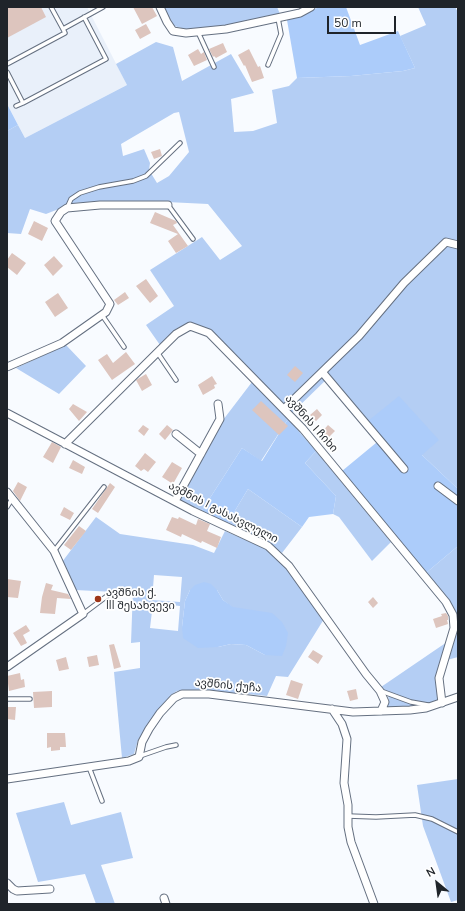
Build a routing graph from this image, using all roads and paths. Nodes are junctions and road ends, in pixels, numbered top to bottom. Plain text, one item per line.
1 (51, 7) edge
2 (103, 7) edge
3 (160, 7) edge
4 (311, 7) edge
5 (84, 17) junction
6 (278, 18) junction
7 (62, 29) junction
8 (198, 32) junction
9 (7, 64) edge
10 (268, 65) dead end
11 (214, 67) dead end
12 (7, 72) edge
13 (23, 103) junction
14 (16, 106) dead end
15 (180, 143) dead end
16 (168, 205) joint
17 (67, 208) junction
18 (193, 239) dead end
19 (458, 245) edge
20 (102, 315) junction
21 (124, 347) dead end
22 (157, 352) junction
23 (7, 367) edge
24 (323, 373) junction
25 (176, 380) dead end
26 (218, 404) dead end
27 (284, 409) junction
28 (7, 413) edge
29 (176, 434) dead end
30 (65, 444) junction
31 (201, 454) junction
32 (404, 469) dead end
33 (438, 486) dead end
34 (104, 487) dead end
35 (7, 492) edge
36 (12, 499) junction
37 (175, 501) junction
38 (458, 501) edge
39 (7, 507) edge
40 (54, 551) junction
41 (107, 596) dead end
42 (83, 614) junction
43 (7, 668) edge
44 (380, 691) junction
45 (458, 697) edge
46 (7, 699) edge
47 (30, 699) dead end
48 (442, 703) junction
49 (432, 706) junction
50 (332, 709) junction
51 (380, 711) junction
52 (176, 745) dead end
53 (139, 757) junction
54 (89, 767) junction
55 (7, 779) edge
56 (102, 801) dead end
57 (348, 816) junction
58 (458, 832) edge
59 (7, 883) edge
60 (50, 889) dead end
61 (374, 904) edge

1 - 7 lane
2 - 5 lane
3 - 8 street
4 - 6 street
5 - 7 lane
5 - 13 lane
6 - 8 street
6 - 10 lane
7 - 9 lane
8 - 11 lane
12 - 13 lane
13 - 14 lane
15 - 17 lane
16 - 17 street
16 - 18 lane
17 - 20 street
19 - 24 street
20 - 21 lane
20 - 23 street
22 - 25 lane
22 - 27 street, ავშნის I ჩიხი
22 - 30 street, ავშნის I ჩიხი
24 - 27 street
24 - 32 street
26 - 31 street
27 - 48 street, ავშნის I ჩიხი
28 - 30 street, ავშნის I გასასვლელი
29 - 31 street
30 - 37 street, ავშნის I გასასვლელი
31 - 37 street
33 - 38 street
34 - 40 lane
35 - 36 street
36 - 39 lane
36 - 40 street
37 - 44 street, ავშნის I გასასვლელი
40 - 42 street
41 - 42 lane
42 - 43 street
44 - 49 lane
44 - 51 street
45 - 48 street, ავშნის ქუჩა
46 - 47 lane
48 - 49 street, ავშნის ქუჩა
49 - 51 street, ავშნის ქუჩა
50 - 51 street, ავშნის ქუჩა
50 - 53 street, ავშნის ქუჩა
50 - 57 street
52 - 53 lane
53 - 54 street
54 - 55 street
54 - 56 lane
57 - 58 lane
57 - 61 street
59 - 60 street

